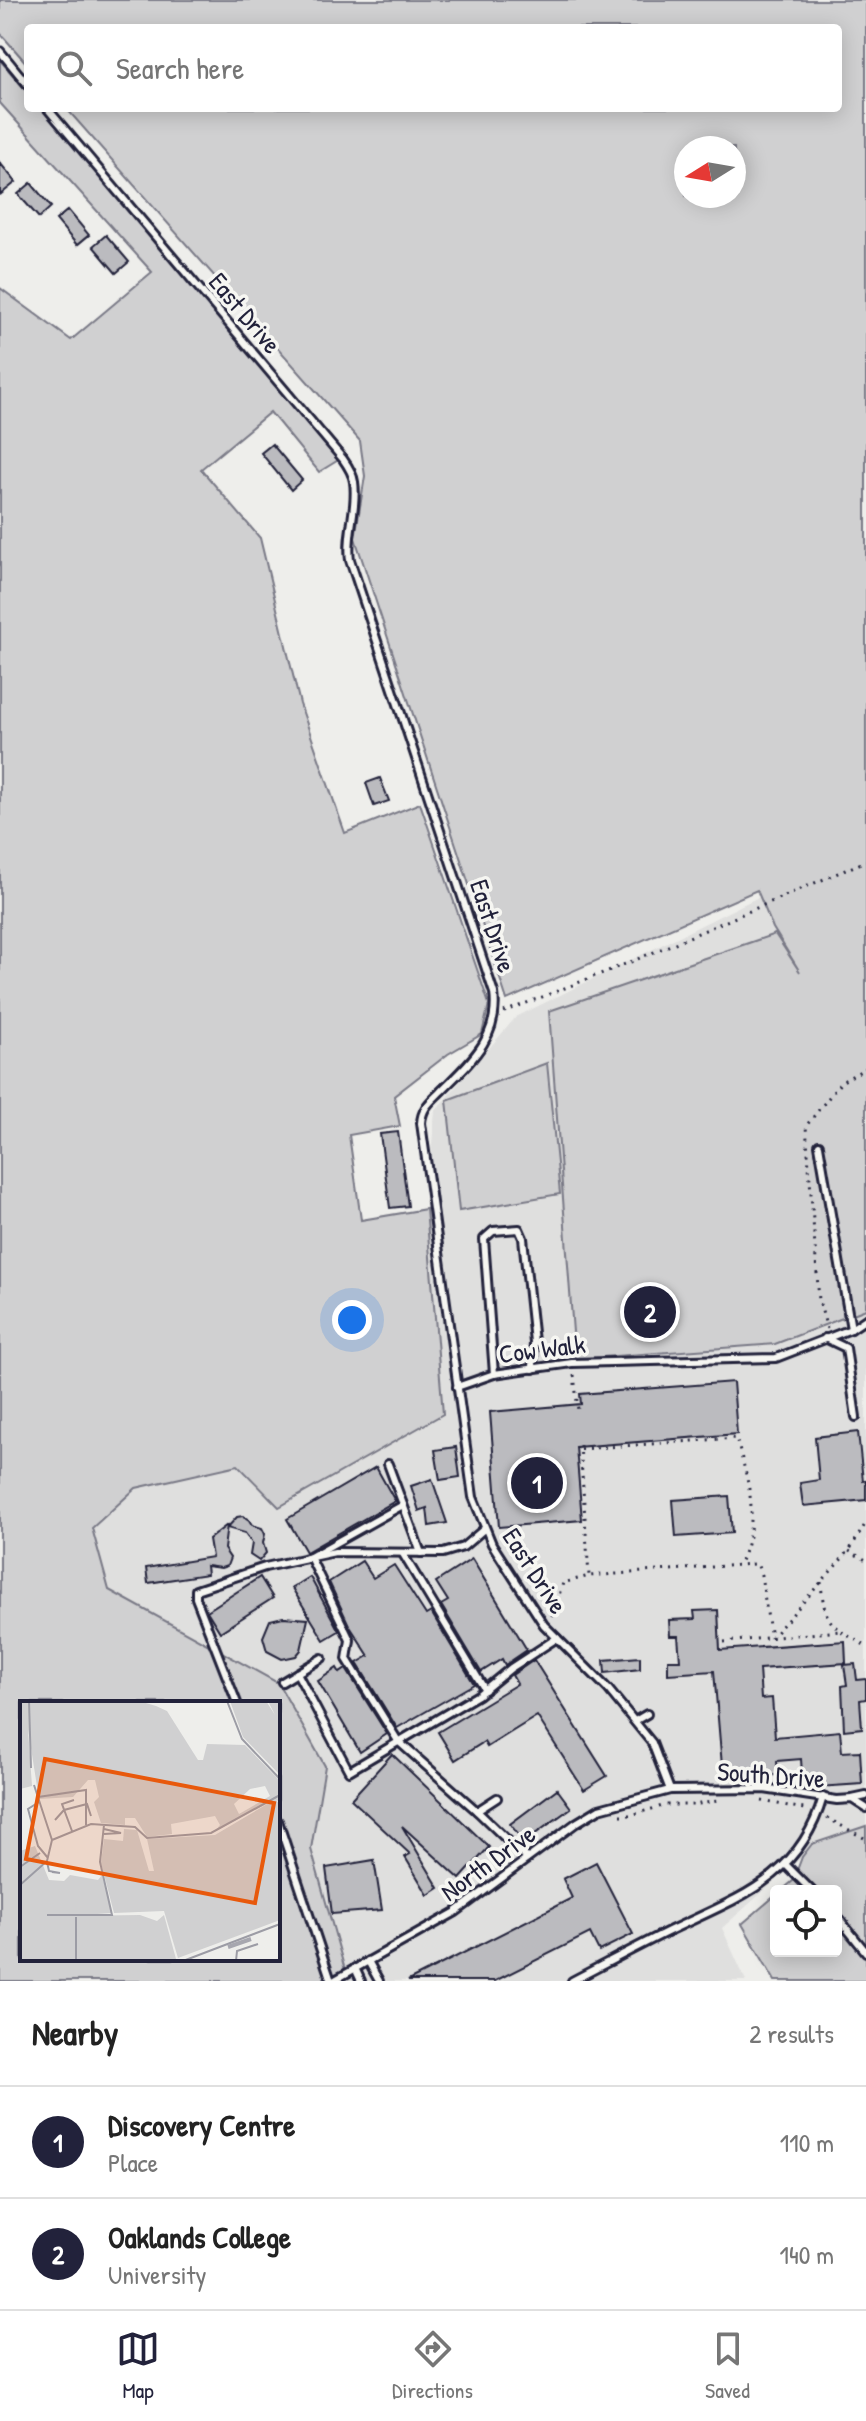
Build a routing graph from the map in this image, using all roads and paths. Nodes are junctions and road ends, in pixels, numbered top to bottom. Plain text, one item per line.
1 (0, 51) edge
2 (24, 80) edge
3 (50, 112) edge
4 (866, 861) edge
5 (496, 1014) junction
6 (819, 1145) dead end
7 (866, 1319) edge
8 (851, 1329) junction
9 (825, 1338) junction
10 (572, 1363) junction
11 (533, 1369) junction
12 (494, 1374) junction
13 (457, 1387) junction
14 (578, 1410) dead end
15 (856, 1417) dead end
16 (388, 1464) dead end
17 (403, 1505) junction
18 (866, 1523) edge
19 (484, 1529) junction
20 (849, 1551) junction
21 (421, 1553) junction
22 (403, 1554) junction
23 (310, 1557) junction
24 (866, 1560) edge
25 (739, 1565) junction
26 (589, 1576) junction
27 (821, 1582) junction
28 (544, 1625) junction
29 (841, 1631) junction
30 (557, 1638) junction
31 (771, 1638) junction
32 (724, 1642) dead end
33 (866, 1646) edge
34 (322, 1658) dead end
35 (297, 1673) junction
36 (282, 1682) dead end
37 (485, 1690) junction
38 (236, 1701) edge
39 (647, 1714) dead end
40 (635, 1721) junction
41 (398, 1741) junction
42 (670, 1790) junction
43 (866, 1796) edge
44 (823, 1797) junction
45 (497, 1798) dead end
46 (728, 1799) dead end
47 (852, 1799) junction
48 (754, 1800) dead end
49 (866, 1808) edge
50 (477, 1811) junction
51 (819, 1814) junction
52 (617, 1815) dead end
53 (280, 1827) edge
54 (866, 1839) edge
55 (527, 1859) junction
56 (786, 1865) junction
57 (806, 1885) edge
58 (842, 1922) edge
59 (866, 1952) edge
60 (368, 1961) junction
61 (355, 1968) junction
62 (332, 1981) edge
63 (361, 1981) edge
64 (379, 1981) edge
65 (572, 1981) edge

1 - 2 lane
3 - 5 lane, East Drive
4 - 5 path
5 - 13 lane, East Drive
6 - 8 lane
7 - 8 lane, Cow Walk
8 - 9 lane, Cow Walk
9 - 10 lane, Cow Walk
9 - 15 lane
10 - 11 lane, Cow Walk
10 - 14 path
11 - 12 lane, Cow Walk
11 - 12 lane
12 - 13 lane, Cow Walk
13 - 19 lane, East Drive
16 - 17 lane
17 - 21 lane
17 - 23 lane
18 - 20 path
19 - 21 lane
19 - 28 lane, East Drive
20 - 24 path
20 - 27 path
21 - 22 lane
22 - 23 lane
22 - 37 lane
23 - 38 lane
23 - 41 lane
25 - 26 path
25 - 26 path
25 - 31 path
26 - 28 path
27 - 29 path
27 - 31 path
28 - 30 lane, East Drive
29 - 31 path
29 - 33 path
30 - 37 lane
30 - 40 lane, East Drive
31 - 32 path
34 - 35 lane
35 - 36 lane
35 - 41 lane
37 - 41 lane
39 - 40 lane
40 - 42 lane, East Drive
41 - 50 lane
42 - 44 lane, South Drive
42 - 55 lane, North Drive
43 - 47 lane
44 - 47 lane, South Drive
44 - 51 lane
45 - 50 lane
46 - 52 path
47 - 49 lane, South Drive
48 - 51 path
50 - 55 lane
51 - 54 path
51 - 56 lane
53 - 62 lane
55 - 60 lane, North Drive
56 - 57 lane
56 - 65 lane
58 - 59 lane
60 - 61 lane, North Drive
60 - 64 lane
61 - 62 lane, North Drive
61 - 63 lane

